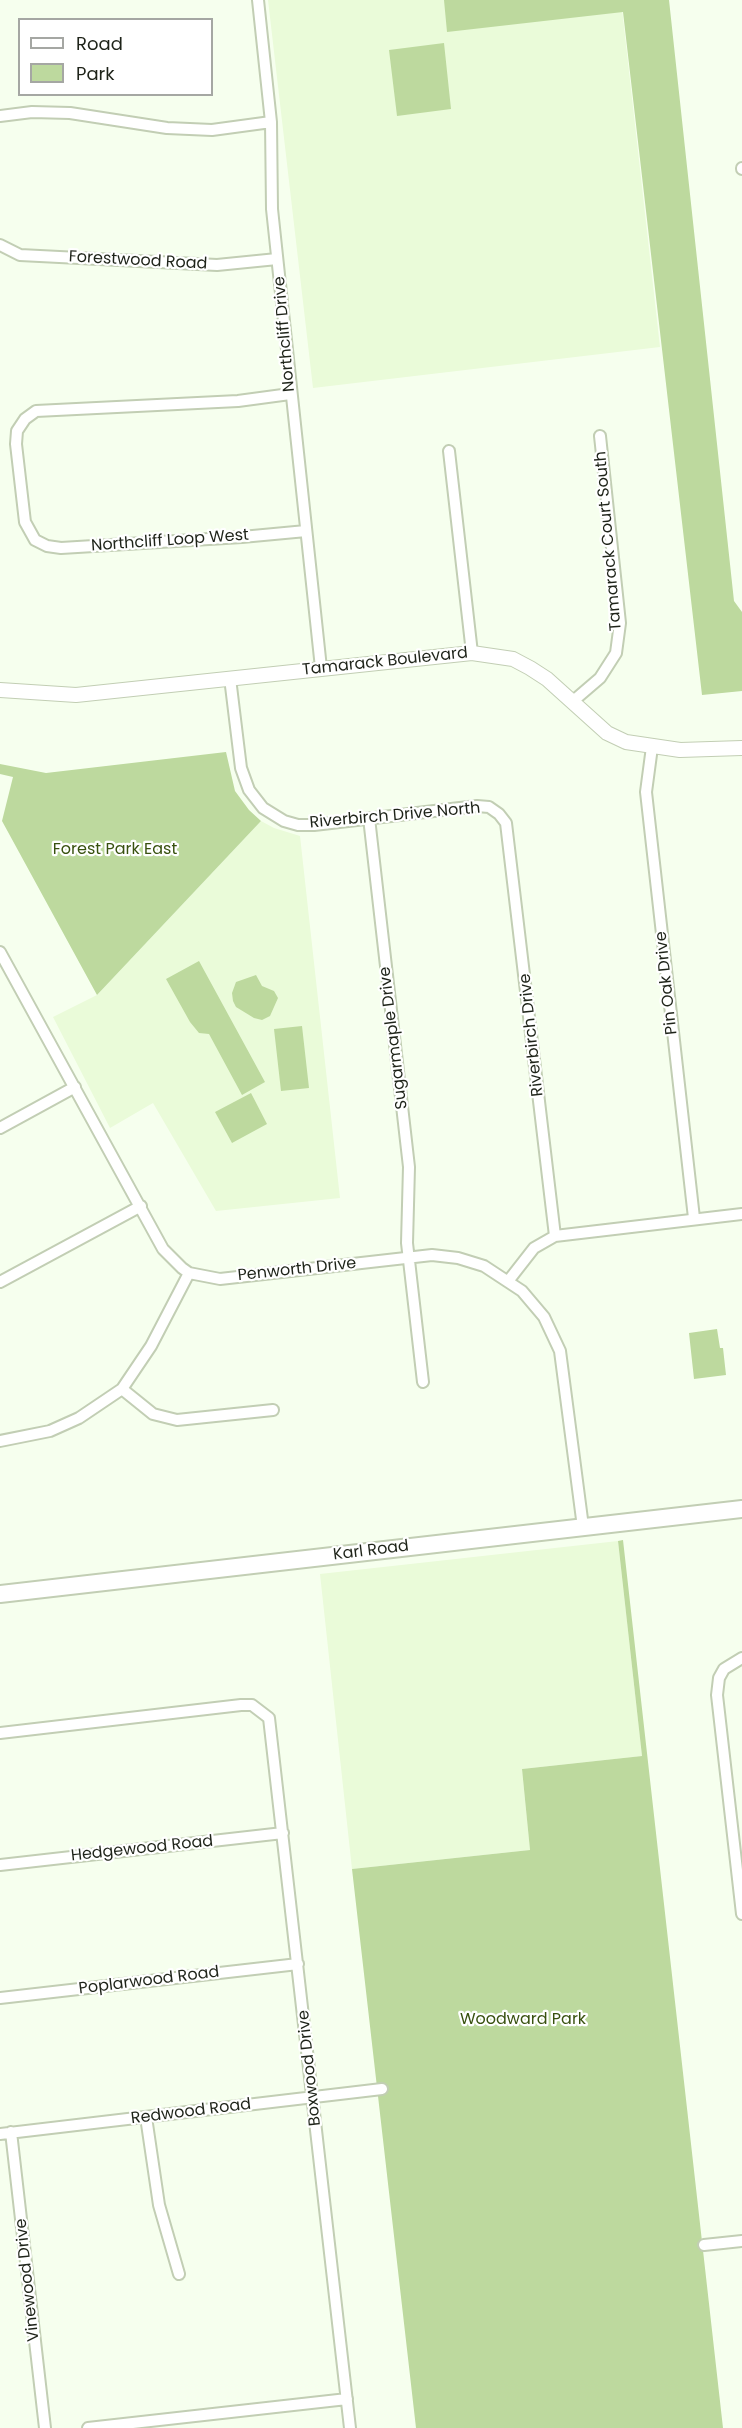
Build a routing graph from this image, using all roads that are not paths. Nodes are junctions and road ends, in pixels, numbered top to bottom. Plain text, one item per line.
1 (258, 0) edge
2 (0, 116) edge
3 (271, 122) junction
4 (0, 245) edge
5 (277, 259) junction
6 (290, 394) junction
7 (600, 436) dead end
8 (449, 451) dead end
9 (306, 531) junction
10 (472, 653) junction
11 (321, 668) junction
12 (230, 678) junction
13 (0, 690) edge
14 (572, 702) junction
15 (652, 747) junction
16 (742, 748) edge
17 (369, 819) junction
18 (509, 835) joint
19 (0, 952) edge
20 (4, 969) edge
21 (75, 1086) junction
22 (0, 1128) edge
23 (141, 1206) junction
24 (742, 1214) edge
25 (694, 1218) junction
26 (555, 1236) junction
27 (409, 1257) junction
28 (189, 1273) junction
29 (509, 1280) junction
30 (0, 1282) edge
31 (423, 1382) dead end
32 (122, 1389) junction
33 (273, 1410) dead end
34 (0, 1441) edge
35 (742, 1509) edge
36 (583, 1527) junction
37 (0, 1594) edge
38 (742, 1659) edge
39 (0, 1733) edge
40 (284, 1833) junction
41 (0, 1865) edge
42 (742, 1914) edge
43 (298, 1964) junction
44 (0, 1998) edge
45 (382, 2089) dead end
46 (313, 2098) junction
47 (146, 2117) junction
48 (6, 2133) edge
49 (742, 2241) edge
50 (704, 2245) dead end
51 (179, 2274) dead end
52 (347, 2398) junction
53 (45, 2428) edge
54 (88, 2428) edge
55 (350, 2428) edge

1 - 3 street, Northcliff Drive
2 - 3 street
3 - 5 street, Northcliff Drive
4 - 5 street, Forestwood Road
5 - 6 street, Northcliff Drive
6 - 9 street, Northcliff Drive
6 - 9 street, Northcliff Loop West
7 - 14 street, Tamarack Court South
8 - 10 street
9 - 11 street, Northcliff Drive
10 - 11 street, Tamarack Boulevard
10 - 14 street, Tamarack Boulevard
11 - 12 street, Tamarack Boulevard
12 - 13 street, Tamarack Boulevard
12 - 17 street, Riverbirch Drive North
14 - 15 street, Tamarack Boulevard
15 - 16 street, Tamarack Boulevard
15 - 25 street, Pin Oak Drive
17 - 18 street, Riverbirch Drive North
17 - 27 street, Sugarmaple Drive
18 - 26 street, Riverbirch Drive
19 - 20 street
20 - 21 street
21 - 22 street
21 - 23 street
23 - 28 street
23 - 30 street
24 - 25 street
25 - 26 street
26 - 29 street
27 - 28 street, Penworth Drive
27 - 29 street, Penworth Drive
27 - 31 street, Sugarmaple Drive
28 - 32 street
29 - 36 street, Penworth Drive
32 - 33 street
32 - 34 street
35 - 36 main road, Karl Road
36 - 37 main road, Karl Road
38 - 42 street
39 - 40 street, Boxwood Drive
40 - 41 street, Hedgewood Road
40 - 43 street, Boxwood Drive
43 - 44 street, Poplarwood Road
43 - 46 street, Boxwood Drive
45 - 46 street, Redwood Road
46 - 47 street, Redwood Road
46 - 52 street, Boxwood Drive
47 - 48 street, Redwood Road
47 - 51 street
48 - 53 street, Vinewood Drive
49 - 50 street
52 - 54 street
52 - 55 street, Boxwood Drive

